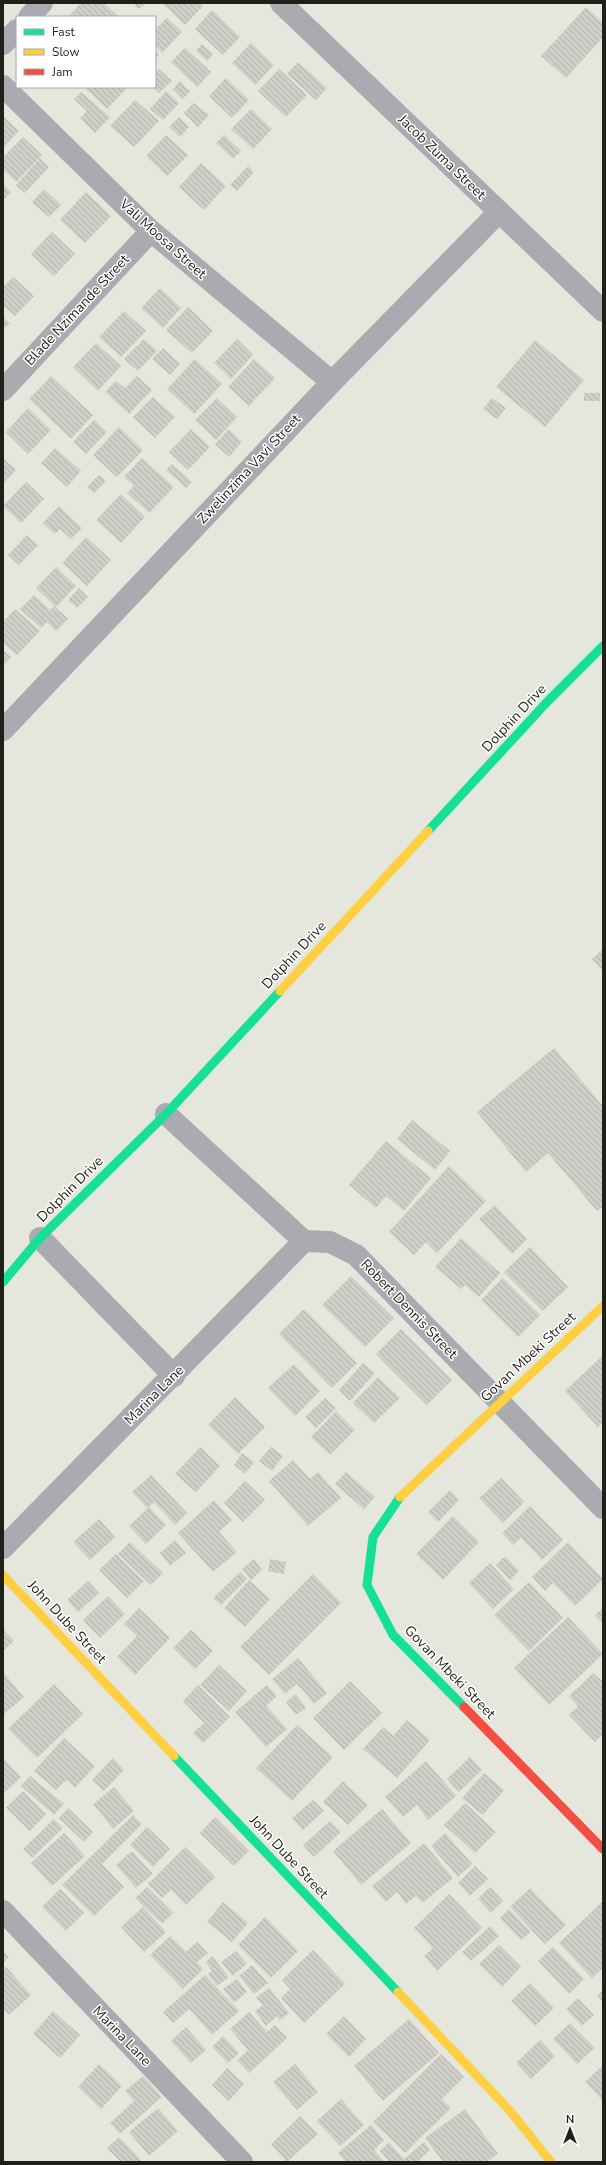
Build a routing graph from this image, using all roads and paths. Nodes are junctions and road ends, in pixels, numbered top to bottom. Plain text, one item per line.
1 (42, 3) edge
2 (281, 3) edge
3 (30, 16) edge
4 (16, 31) edge
5 (3, 44) edge
6 (3, 86) edge
7 (498, 212) junction
8 (151, 231) junction
9 (603, 311) edge
10 (332, 382) junction
11 (3, 390) edge
12 (603, 646) edge
13 (3, 730) edge
14 (166, 1114) junction
15 (40, 1238) junction
16 (304, 1241) junction
17 (3, 1282) edge
18 (603, 1306) edge
19 (174, 1376) junction
20 (500, 1402) junction
21 (603, 1508) edge
22 (3, 1548) edge
23 (3, 1575) edge
24 (603, 1849) edge
25 (3, 1911) edge
26 (242, 2162) edge
27 (551, 2162) edge

1 - 3 street
2 - 7 street, Jacob Zuma Street
4 - 5 street
6 - 8 street, Vali Moosa Street
7 - 9 street, Jacob Zuma Street
7 - 10 street, Zwelinzima Vavi Street
8 - 10 street, Vali Moosa Street
8 - 11 street, Blade Nzimande Street
10 - 13 street, Zwelinzima Vavi Street
12 - 14 street, Dolphin Drive
14 - 15 street, Dolphin Drive
14 - 16 street
15 - 17 street, Dolphin Drive
15 - 19 street
16 - 19 street, Marina Lane
16 - 20 street, Robert Dennis Street
18 - 20 street, Govan Mbeki Street
19 - 22 street, Marina Lane
20 - 21 street, Robert Dennis Street
20 - 24 street, Govan Mbeki Street
23 - 27 street, John Dube Street
25 - 26 street, Marina Lane

